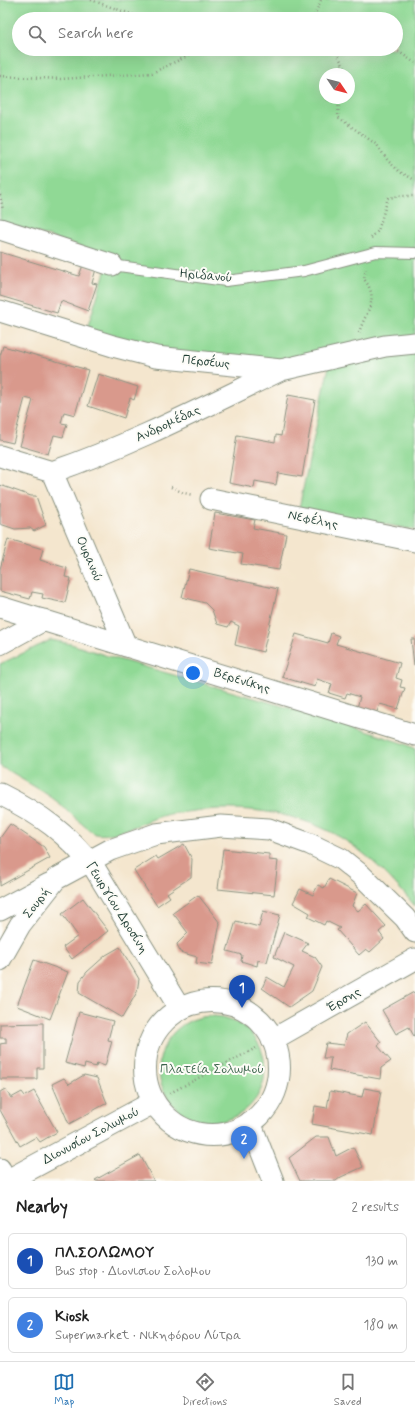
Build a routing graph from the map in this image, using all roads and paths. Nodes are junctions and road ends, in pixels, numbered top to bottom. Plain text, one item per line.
1 (91, 0) edge
2 (321, 0) edge
3 (124, 12) edge
4 (316, 12) edge
5 (403, 55) edge
6 (187, 56) edge
7 (338, 56) edge
8 (415, 63) edge
9 (344, 68) edge
10 (0, 76) edge
11 (339, 104) edge
12 (415, 180) edge
13 (0, 229) edge
14 (415, 253) edge
15 (112, 265) joint
16 (0, 311) edge
17 (415, 343) edge
18 (281, 370) junction
19 (0, 456) edge
20 (52, 472) junction
21 (171, 487) dead end
22 (210, 499) joint
23 (415, 541) edge
24 (0, 607) edge
25 (44, 620) junction
26 (0, 644) edge
27 (126, 646) junction
28 (415, 735) edge
29 (0, 794) edge
30 (88, 861) junction
31 (56, 879) junction
32 (0, 910) edge
33 (415, 932) edge
34 (415, 959) edge
35 (0, 960) edge
36 (180, 1009) junction
37 (272, 1040) junction
38 (154, 1102) junction
39 (250, 1122) junction
40 (0, 1169) edge
41 (6, 1181) edge
42 (273, 1181) edge

1 - 3 path
2 - 4 path
5 - 8 path
6 - 10 path
7 - 9 path
11 - 12 path
13 - 15 street, Ηριδανού
14 - 15 lane, Ηριδανού
16 - 18 street, Περσέως
17 - 18 street, Περσέως
18 - 20 street, Ανδρομέδας
19 - 20 street
20 - 27 street, Ουρανού
21 - 22 path
22 - 23 street, Νεφέλης
24 - 25 street, Βερενίκης
25 - 26 street
25 - 27 street, Βερενίκης
27 - 28 street, Βερενίκης
29 - 30 street, Γεωργίου Δροσίνη
30 - 31 street, Σουρή
30 - 33 street, Σουρή
30 - 36 street, Γεωργίου Δροσίνη
31 - 32 street
31 - 35 street, Σουρή
34 - 37 street, Έρσης
36 - 37 street
36 - 38 street
37 - 38 path
37 - 39 street
38 - 39 street
38 - 41 street, Διονυσίου Σολωμού
39 - 42 street
40 - 41 street

